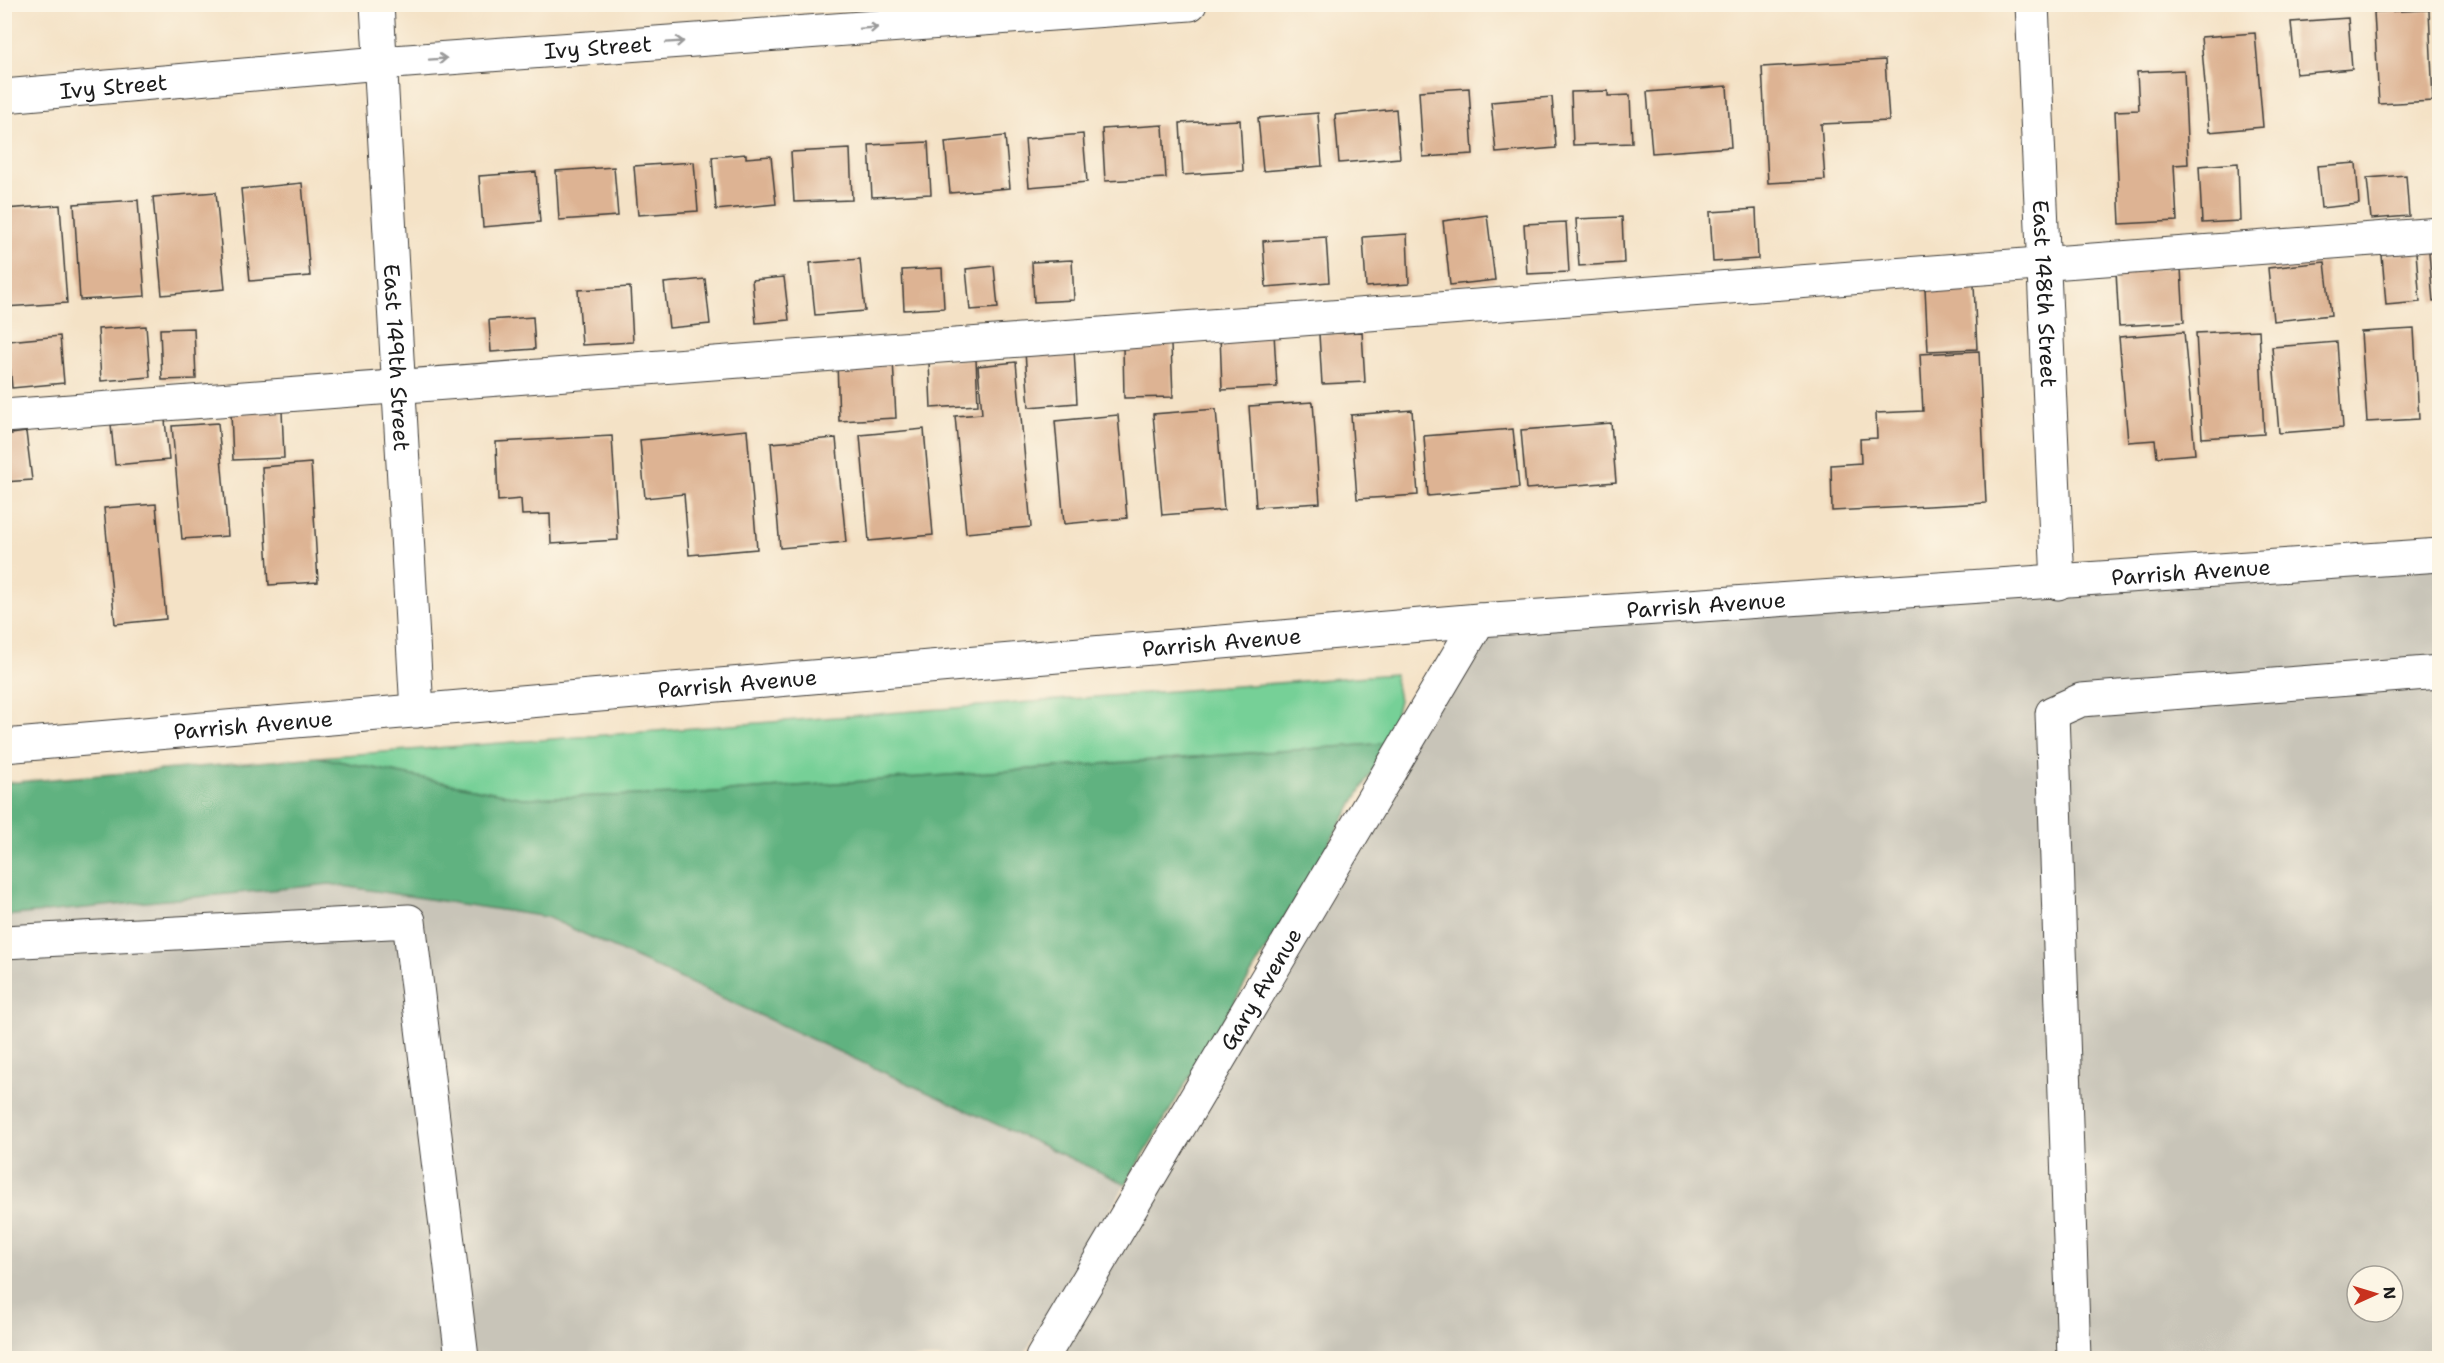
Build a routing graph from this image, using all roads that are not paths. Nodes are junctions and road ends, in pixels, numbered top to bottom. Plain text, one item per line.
1 (377, 4) edge
2 (1190, 4) edge
3 (2032, 4) edge
4 (380, 63) junction
5 (4, 96) edge
6 (2439, 234) edge
7 (2044, 263) junction
8 (398, 386) junction
9 (4, 416) edge
10 (2439, 555) edge
11 (2058, 583) junction
12 (1479, 620) junction
13 (2439, 672) edge
14 (417, 711) junction
15 (4, 746) edge
16 (4, 942) edge
17 (462, 1359) edge
18 (1042, 1359) edge
19 (2074, 1359) edge

1 - 4 street, East 149th Street
4 -> 2 street, Ivy Street
3 - 7 street, East 148th Street
4 - 5 street, Ivy Street
4 - 8 street, East 149th Street
6 - 7 street
7 - 8 street
7 - 11 street, East 148th Street
8 - 9 street
8 - 14 street, East 149th Street
10 - 11 street, Parrish Avenue
11 - 12 street, Parrish Avenue
12 - 14 street, Parrish Avenue
12 - 18 street, Gary Avenue
13 - 19 street
14 - 15 street, Parrish Avenue
16 - 17 street

